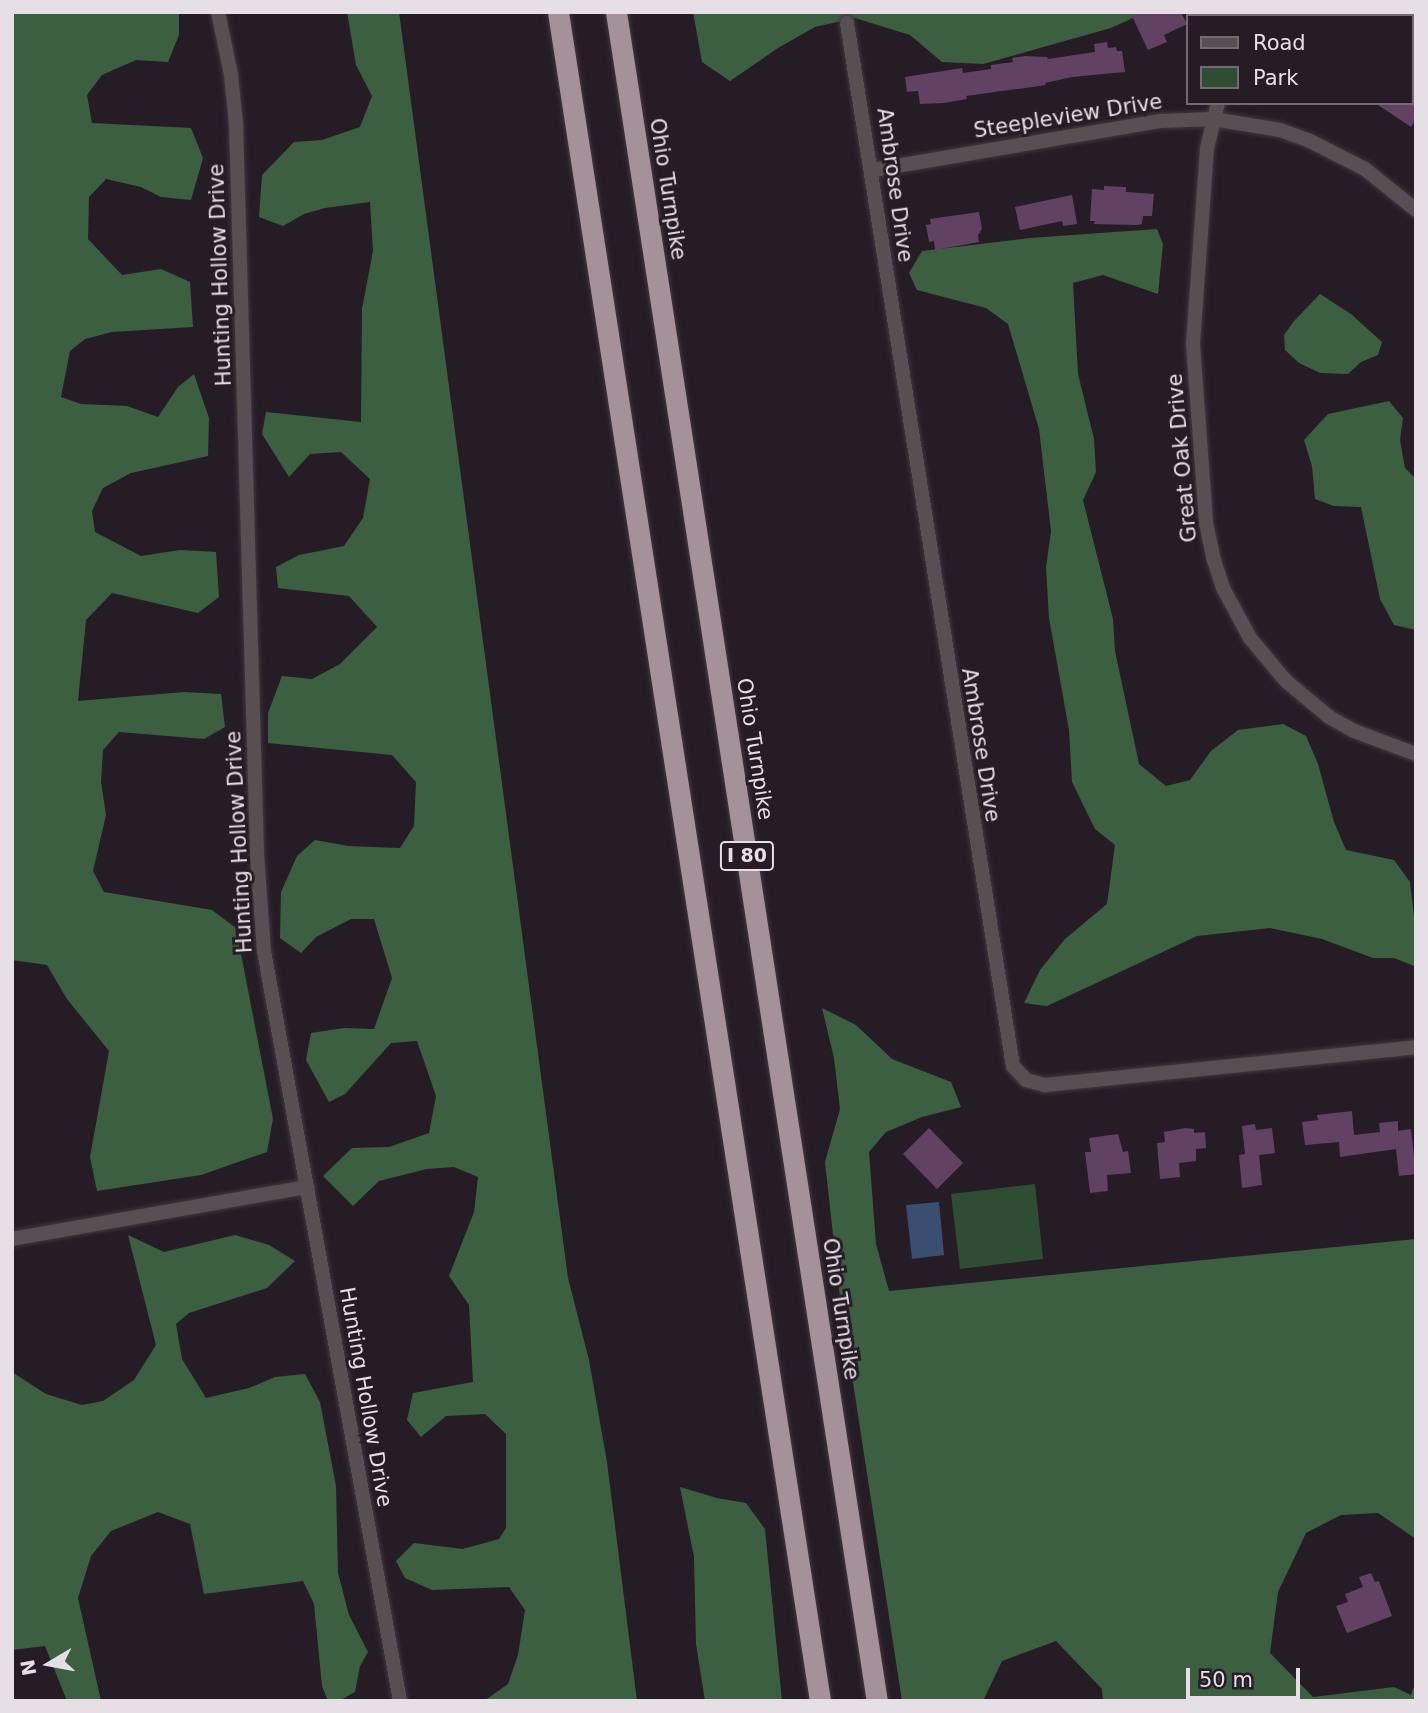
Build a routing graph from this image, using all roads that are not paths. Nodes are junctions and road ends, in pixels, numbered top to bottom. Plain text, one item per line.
1 (218, 12) edge
2 (558, 12) edge
3 (615, 12) edge
4 (848, 23) dead end
5 (1216, 105) edge
6 (1213, 118) junction
7 (873, 170) junction
8 (1416, 210) edge
9 (1416, 754) edge
10 (1416, 1047) edge
11 (307, 1187) junction
12 (12, 1239) edge
13 (400, 1701) edge
14 (820, 1701) edge
15 (877, 1701) edge

1 - 11 street, Hunting Hollow Drive
2 - 14 highway, I 80
3 - 15 highway, Ohio Turnpike / I 80
4 - 7 street, Ambrose Drive
5 - 6 street, Great Oak Drive
6 - 7 street, Steepleview Drive
6 - 8 street, Steepleview Drive
6 - 9 street, Great Oak Drive
7 - 10 street, Ambrose Drive
11 - 12 street
11 - 13 street, Hunting Hollow Drive

